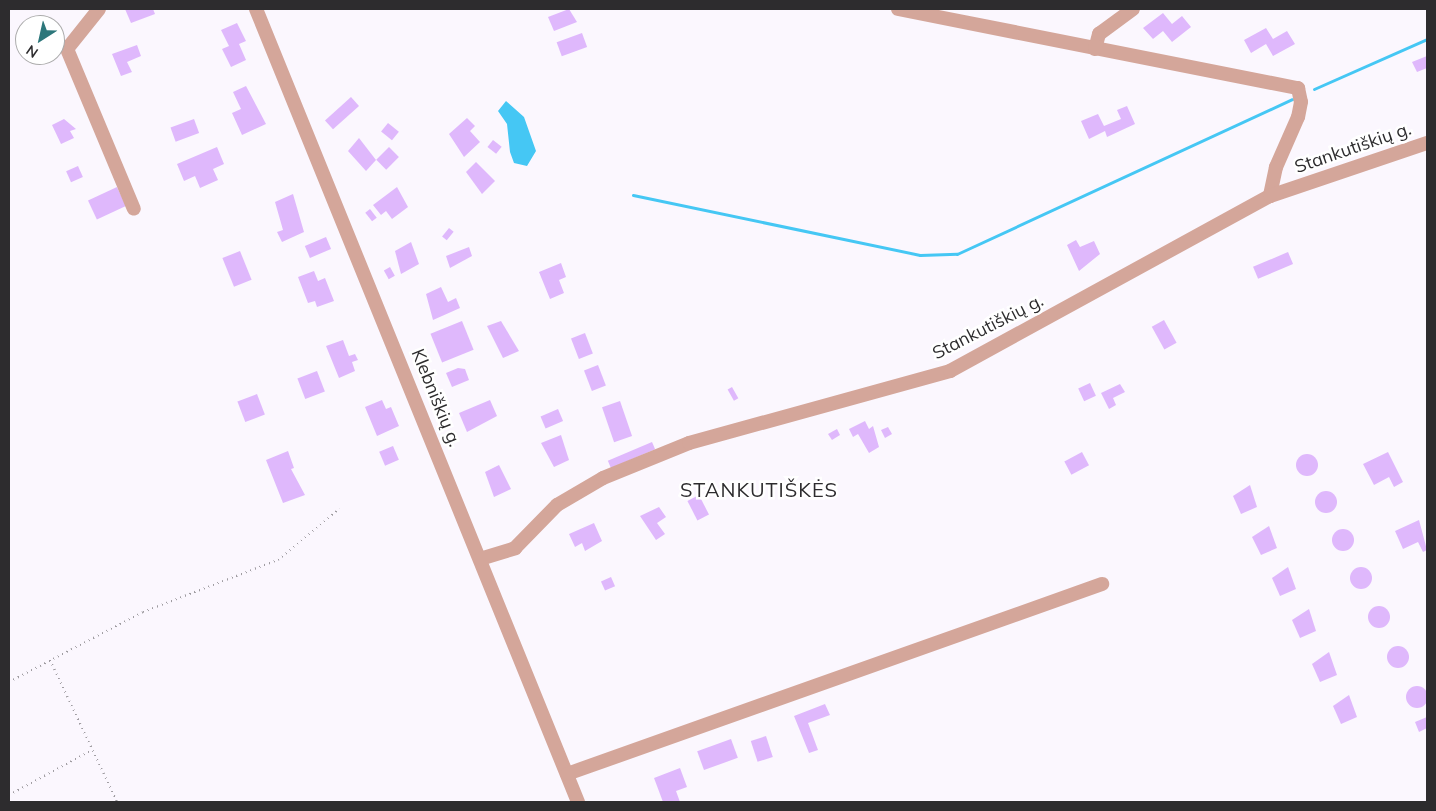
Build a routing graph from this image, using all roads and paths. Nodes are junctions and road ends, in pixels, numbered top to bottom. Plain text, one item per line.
1 (100, 9) edge
2 (256, 9) edge
3 (898, 9) edge
4 (1133, 9) edge
5 (1095, 49) junction
6 (1427, 142) edge
7 (1270, 196) junction
8 (134, 209) dead end
9 (338, 509) dead end
10 (480, 559) junction
11 (1102, 584) dead end
12 (50, 660) junction
13 (9, 682) edge
14 (92, 750) junction
15 (567, 774) junction
16 (9, 795) edge
17 (117, 802) edge
18 (578, 802) edge

1 - 8 street
2 - 10 street, Klebniškių g.
3 - 5 street
4 - 5 street
5 - 7 street
6 - 7 street, Stankutiškių g.
7 - 10 street, Stankutiškių g.
9 - 12 path
10 - 15 street, Klebniškių g.
11 - 15 street
12 - 13 path
12 - 14 path
14 - 16 path
14 - 17 path
15 - 18 street, Klebniškių g.

